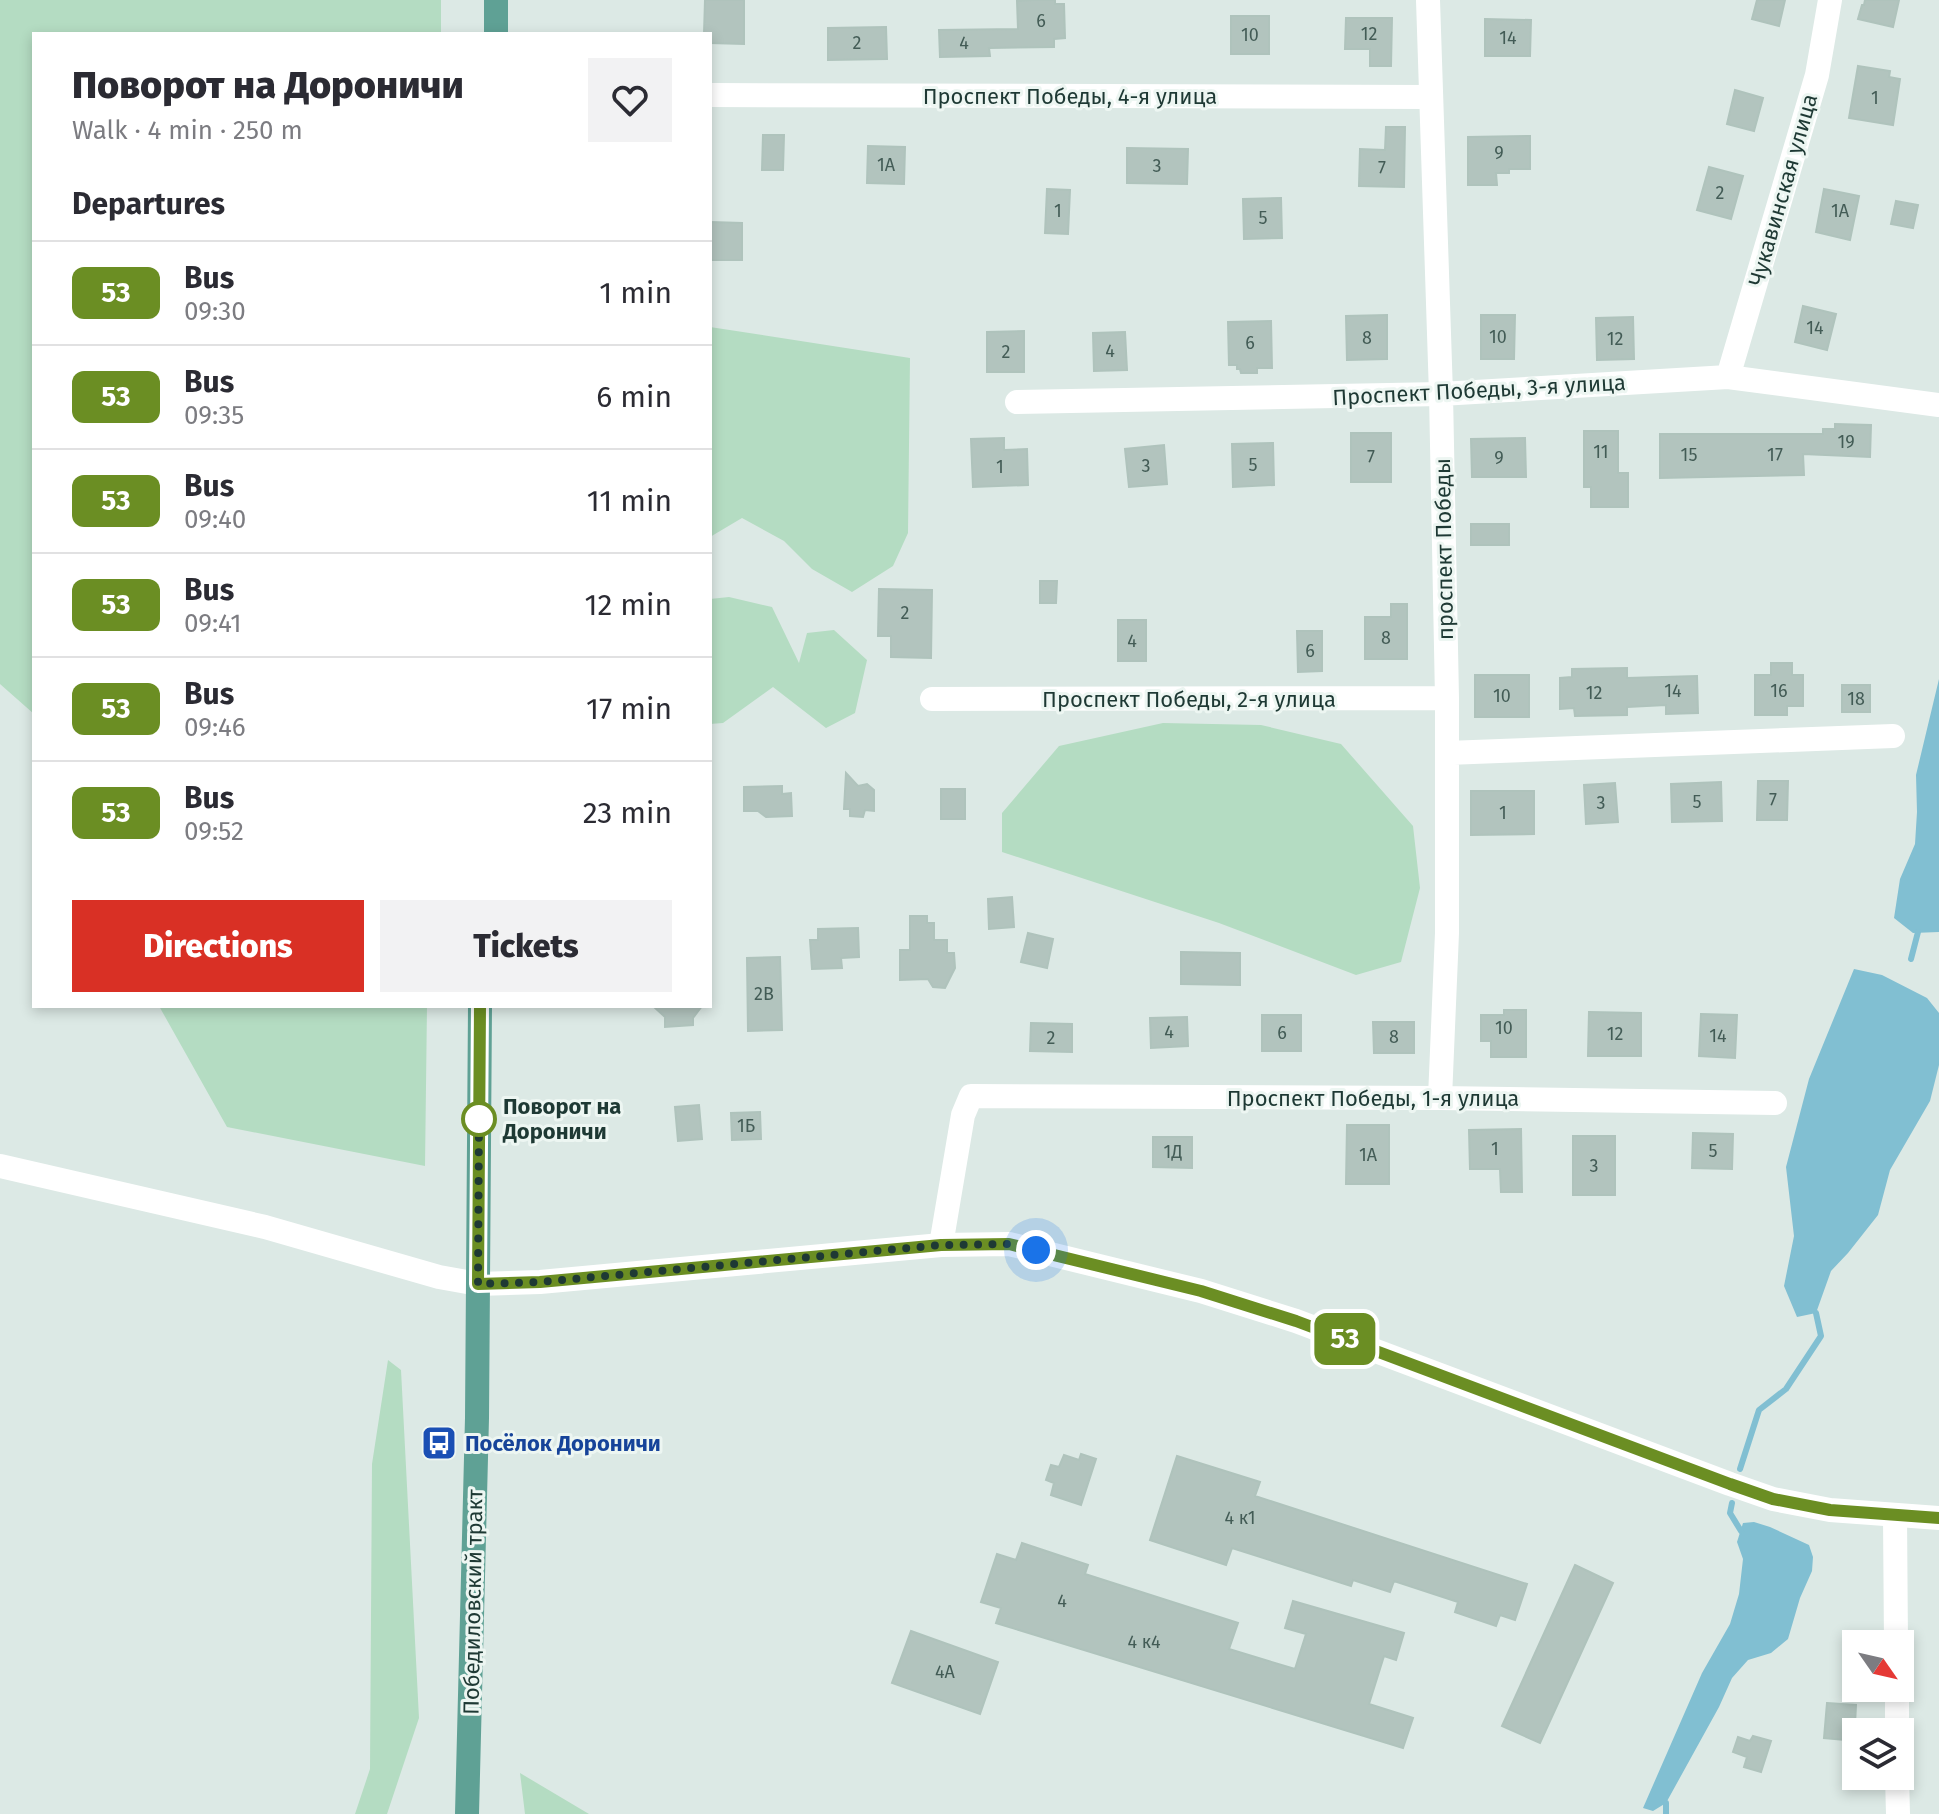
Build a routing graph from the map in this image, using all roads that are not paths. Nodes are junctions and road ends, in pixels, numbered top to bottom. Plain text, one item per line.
1 (496, 0) edge
2 (1428, 0) edge
3 (1830, 0) edge
4 (496, 32) edge
5 (712, 95) edge
6 (1431, 97) junction
7 (1728, 377) junction
8 (1441, 394) junction
9 (1017, 402) dead end
10 (1939, 405) edge
11 (1447, 698) junction
12 (932, 699) dead end
13 (1893, 736) dead end
14 (1447, 753) junction
15 (480, 1008) edge
16 (1440, 1098) junction
17 (1775, 1103) dead end
18 (0, 1166) edge
19 (941, 1245) junction
20 (478, 1284) junction
21 (1895, 1516) junction
22 (1939, 1518) edge
23 (1896, 1630) edge
24 (1897, 1790) edge
25 (467, 1814) edge
26 (1898, 1814) edge

1 - 4 main road
2 - 6 street, проспект Победы
3 - 7 street, Чукавинская улица
5 - 6 street, Проспект Победы, 4-я улица
6 - 8 street, проспект Победы
7 - 8 street, Проспект Победы, 3-я улица
7 - 10 street, Проспект Победы, 3-я улица
8 - 9 street, Проспект Победы, 3-я улица
8 - 11 street, проспект Победы
11 - 12 street, Проспект Победы, 2-я улица
11 - 14 street, проспект Победы
13 - 14 street
14 - 16 street, проспект Победы
15 - 20 main road, Победиловский тракт
16 - 17 street, Проспект Победы, 1-я улица
16 - 19 street, Проспект Победы, 1-я улица
18 - 20 street
19 - 20 street
19 - 21 street
20 - 25 main road, Победиловский тракт
21 - 22 street
21 - 23 street
24 - 26 street

